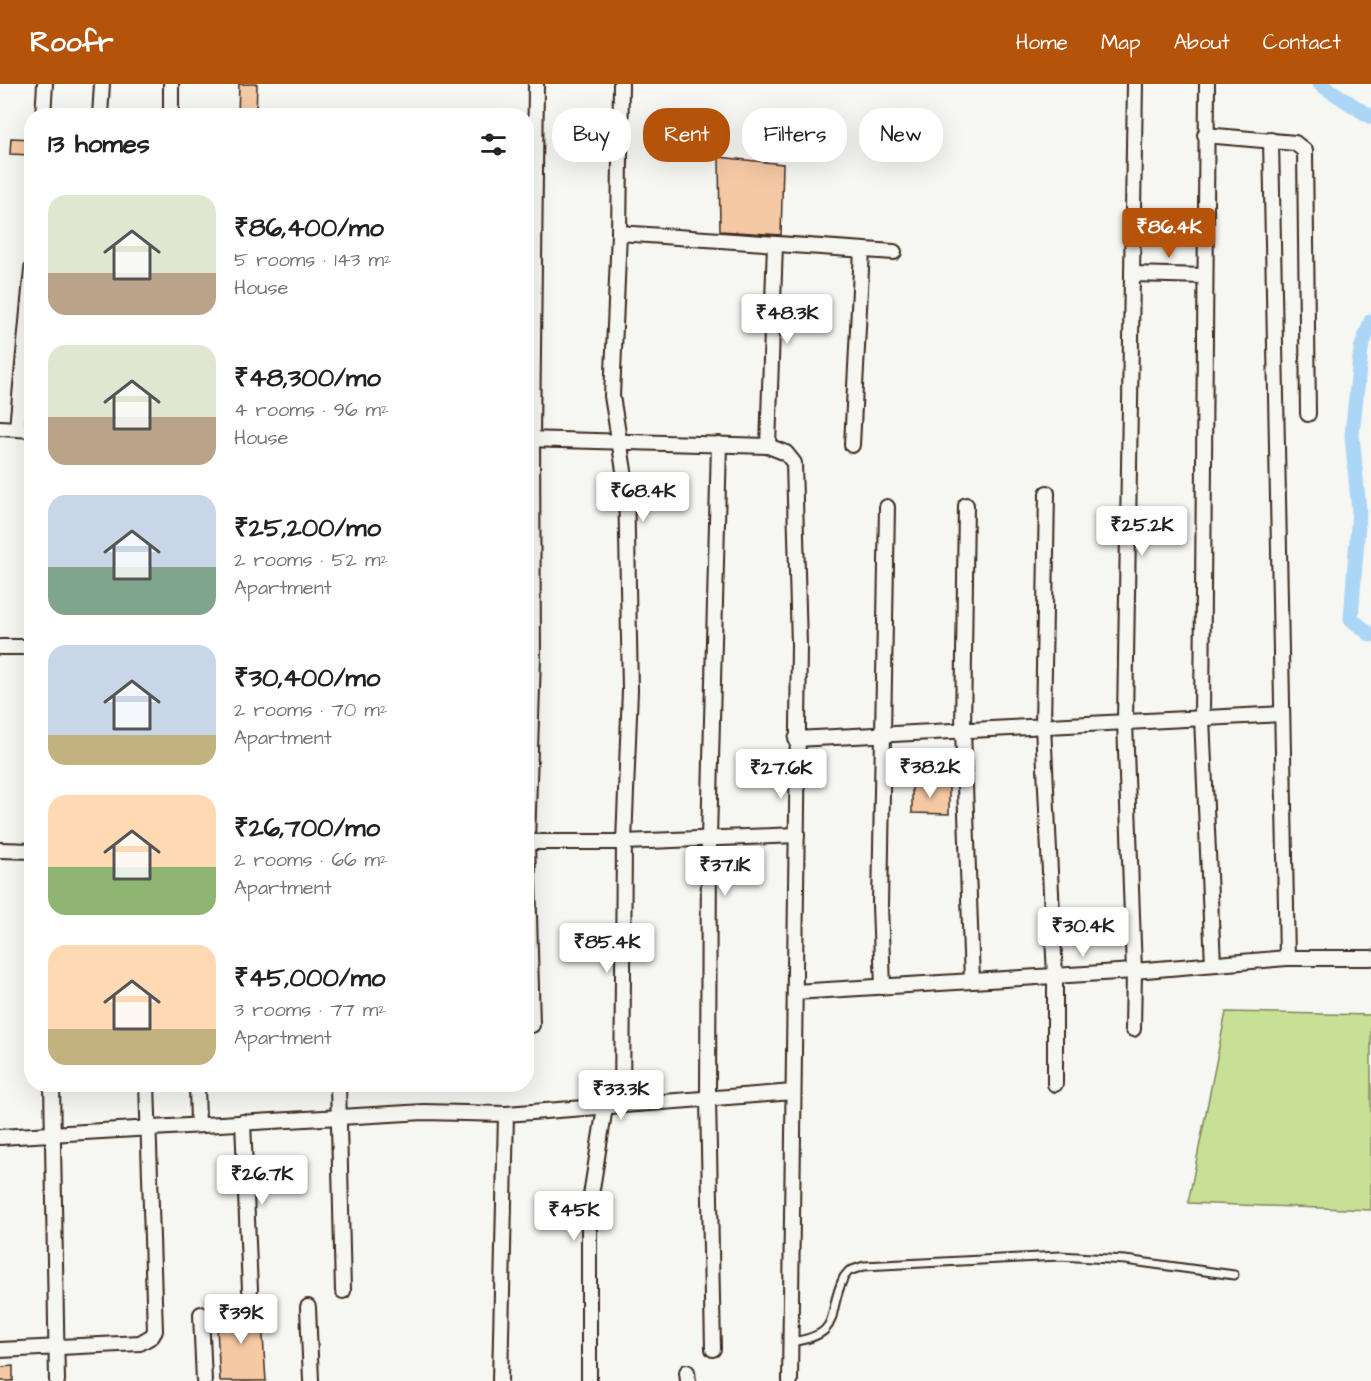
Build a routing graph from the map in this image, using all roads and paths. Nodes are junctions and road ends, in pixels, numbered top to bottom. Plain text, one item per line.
1 (45, 84) edge
2 (102, 84) edge
3 (171, 84) edge
4 (536, 84) edge
5 (621, 84) edge
6 (1134, 84) edge
7 (1206, 84) edge
8 (44, 108) edge
9 (100, 108) edge
10 (171, 108) edge
11 (1205, 135) junction
12 (1271, 140) junction
13 (534, 185) edge
14 (618, 233) junction
15 (775, 244) junction
16 (861, 250) junction
17 (894, 252) dead end
18 (1133, 274) junction
19 (1204, 276) junction
20 (24, 354) edge
21 (1308, 414) dead end
22 (0, 428) edge
23 (17, 428) junction
24 (24, 429) edge
25 (534, 439) edge
26 (619, 440) junction
27 (719, 444) junction
28 (852, 445) dead end
29 (768, 446) junction
30 (1047, 493) dead end
31 (966, 505) dead end
32 (886, 507) dead end
33 (0, 647) edge
34 (24, 647) edge
35 (1282, 714) junction
36 (1202, 718) junction
37 (1125, 722) junction
38 (1042, 726) junction
39 (963, 730) junction
40 (883, 734) junction
41 (796, 739) junction
42 (797, 836) junction
43 (709, 839) junction
44 (534, 842) edge
45 (624, 842) junction
46 (0, 850) edge
47 (24, 851) edge
48 (1287, 958) junction
49 (1371, 958) edge
50 (1213, 964) junction
51 (1134, 971) junction
52 (1055, 976) junction
53 (972, 981) junction
54 (883, 987) junction
55 (795, 992) junction
56 (1133, 1029) dead end
57 (1055, 1084) dead end
58 (52, 1092) edge
59 (147, 1092) edge
60 (197, 1092) edge
61 (338, 1092) edge
62 (794, 1092) junction
63 (708, 1098) junction
64 (622, 1105) junction
65 (605, 1107) junction
66 (506, 1114) junction
67 (338, 1116) junction
68 (243, 1122) junction
69 (198, 1125) junction
70 (147, 1129) junction
71 (52, 1133) junction
72 (0, 1137) edge
73 (1234, 1275) dead end
74 (250, 1290) dead end
75 (343, 1291) dead end
76 (308, 1308) dead end
77 (201, 1314) dead end
78 (790, 1342) junction
79 (55, 1347) junction
80 (713, 1349) dead end
81 (0, 1350) edge
82 (57, 1381) edge
83 (204, 1381) edge
84 (311, 1381) edge
85 (500, 1381) edge
86 (589, 1381) edge
87 (790, 1381) edge

1 - 8 street
2 - 9 street
3 - 10 street
4 - 13 street
5 - 14 street
6 - 18 street
7 - 11 street
11 - 12 street
11 - 19 street
12 - 21 street
12 - 35 street
14 - 15 street
14 - 26 street
15 - 16 street
15 - 29 street
16 - 17 street
16 - 28 street
18 - 19 street
18 - 37 street
19 - 36 street
20 - 23 street
22 - 23 street
23 - 24 street
25 - 26 street
26 - 27 street
26 - 45 street
27 - 29 street
27 - 43 street
29 - 41 street
30 - 38 street
31 - 39 street
32 - 40 street
33 - 34 street
35 - 36 street
35 - 48 street
36 - 37 street
36 - 50 street
37 - 38 street
37 - 51 street
38 - 39 street
38 - 52 street
39 - 40 street
39 - 53 street
40 - 41 street
40 - 54 street
41 - 42 street
42 - 43 street
42 - 55 street
43 - 45 street
43 - 63 street
44 - 45 street
45 - 64 street
46 - 47 street
48 - 49 street
48 - 50 street
50 - 51 street
51 - 52 street
51 - 56 street
52 - 53 street
52 - 57 street
53 - 54 street
54 - 55 street
55 - 62 street
58 - 71 street
59 - 70 street
60 - 69 street
61 - 67 street
62 - 63 street
62 - 78 street
63 - 64 street
63 - 80 street
64 - 65 street
65 - 66 street
65 - 86 street
66 - 67 street
66 - 85 street
67 - 68 street
67 - 75 street
68 - 69 street
68 - 74 street
69 - 70 street
70 - 71 street
70 - 79 street
71 - 72 street
71 - 79 street
73 - 78 lane
76 - 84 street
77 - 83 street
78 - 87 street
79 - 81 street
79 - 82 street

